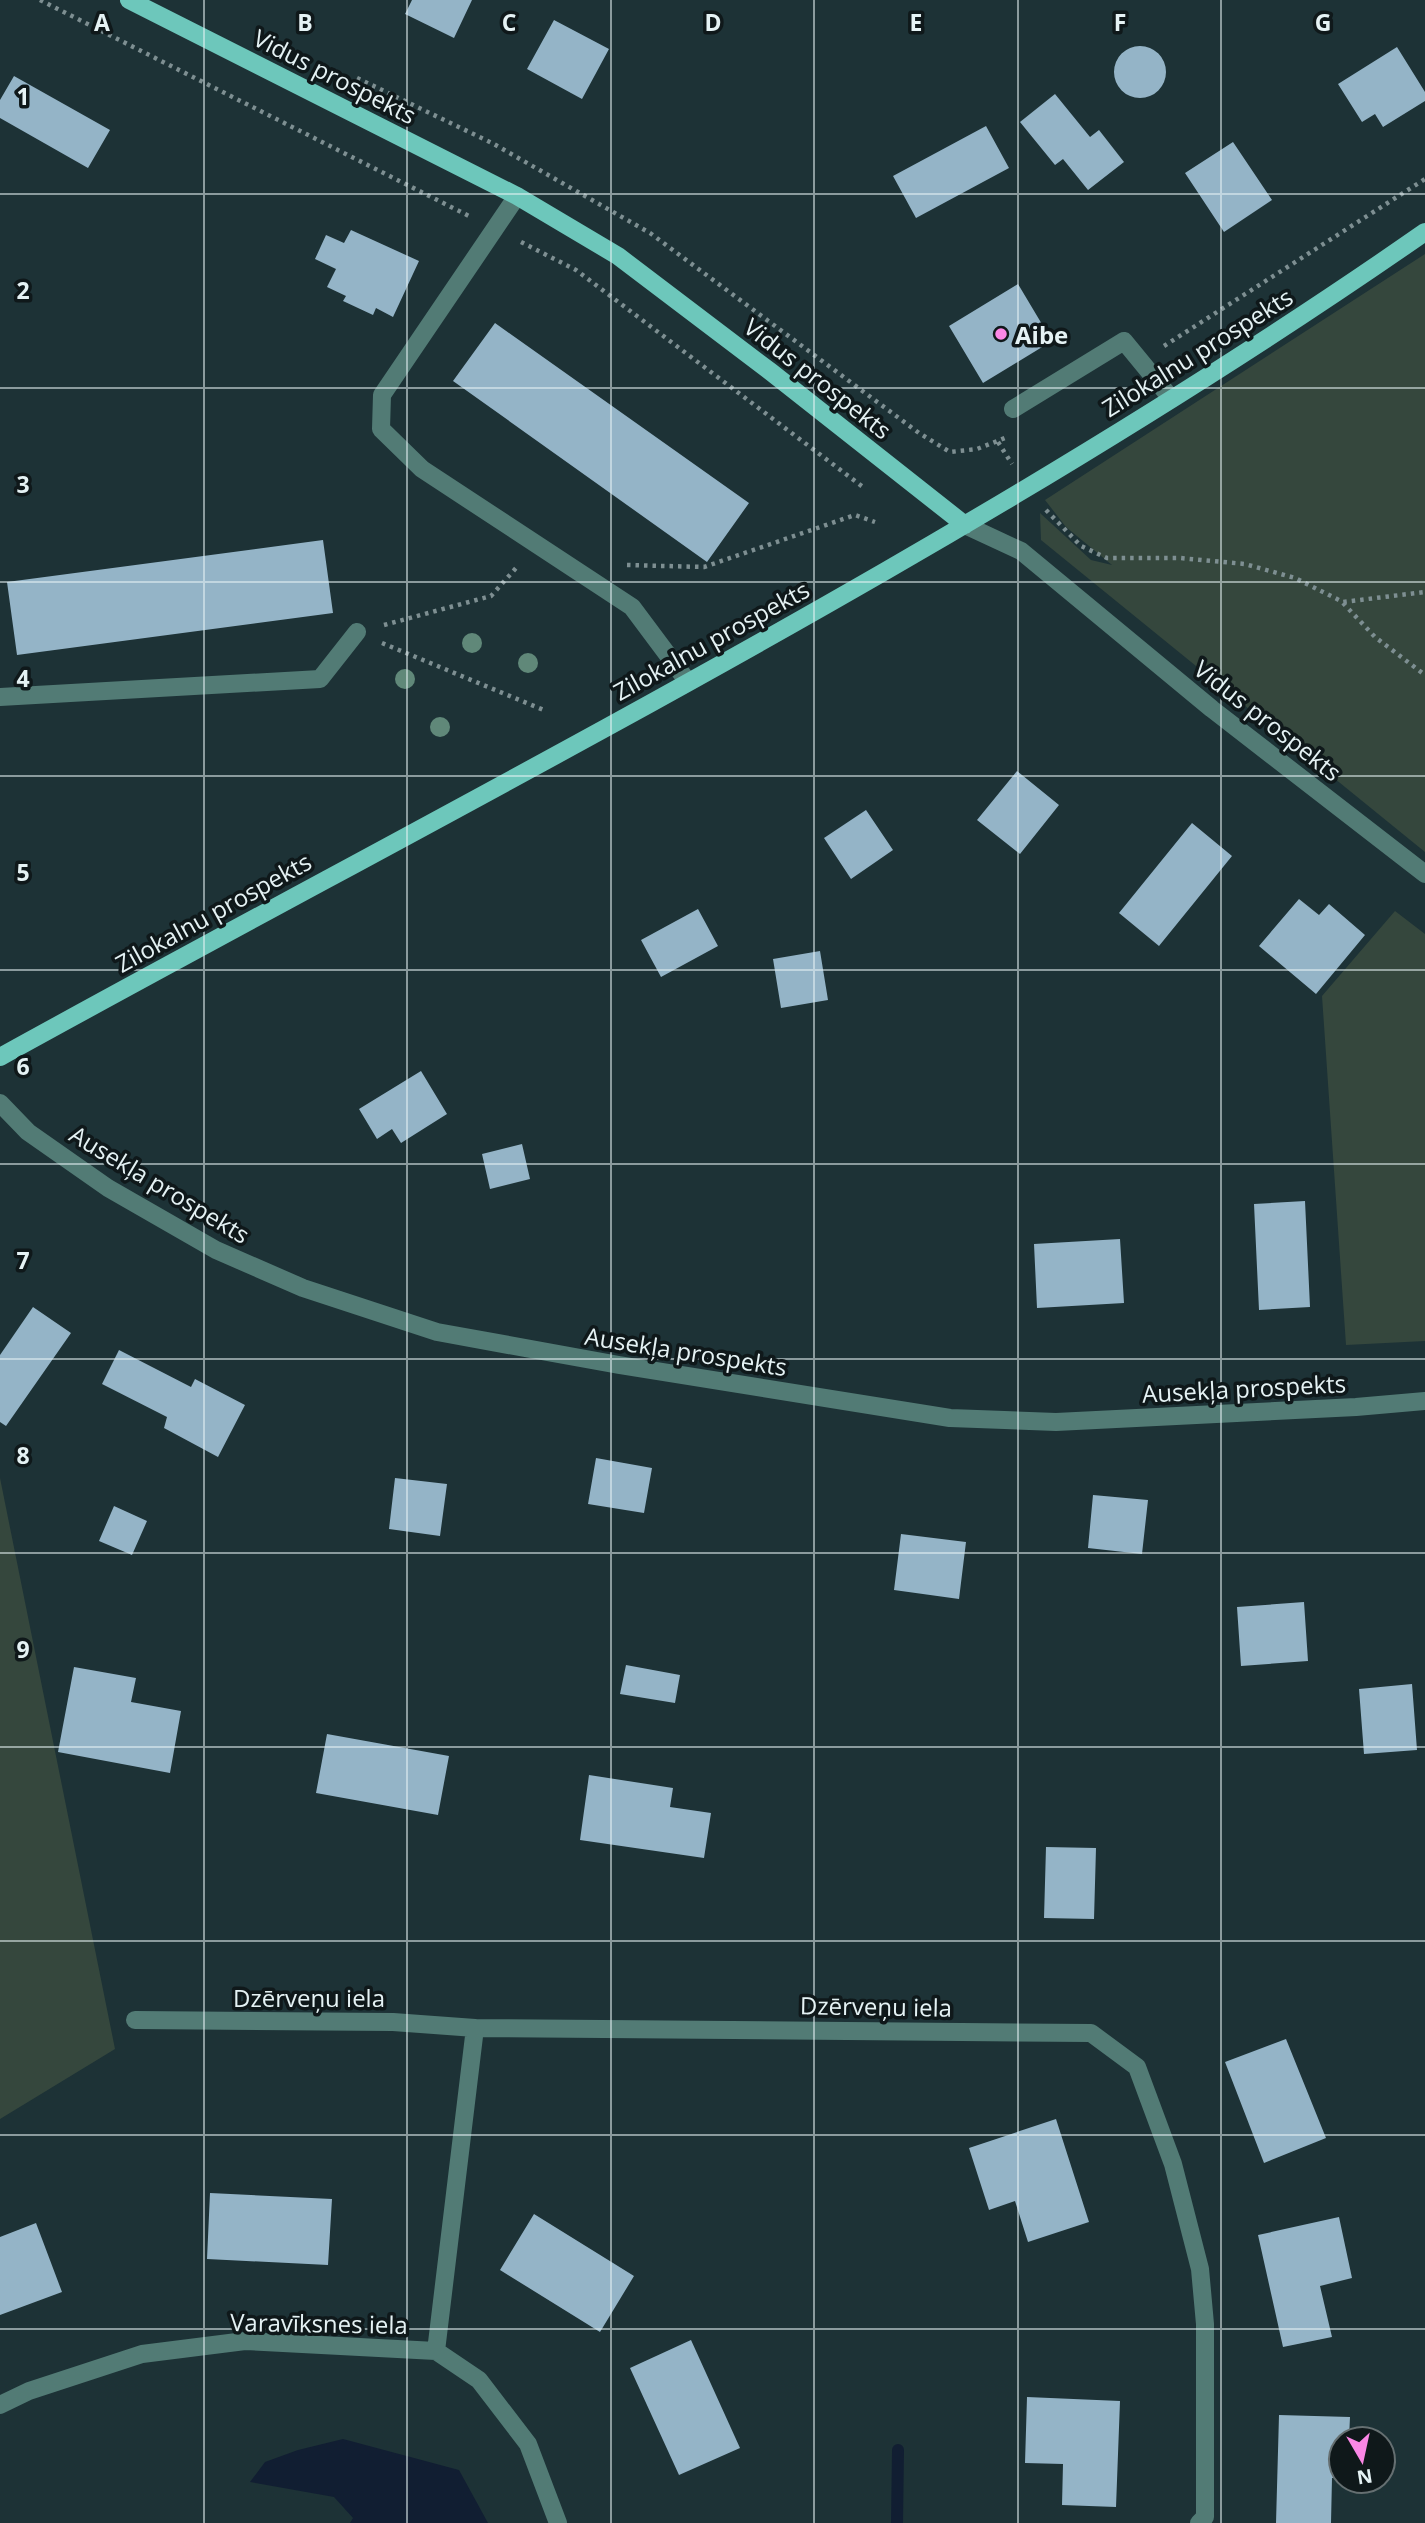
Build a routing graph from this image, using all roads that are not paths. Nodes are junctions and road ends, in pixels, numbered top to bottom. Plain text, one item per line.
1 (129, 0) edge
2 (517, 195) junction
3 (1425, 232) edge
4 (1170, 397) junction
5 (1013, 409) dead end
6 (965, 526) junction
7 (357, 632) road end
8 (688, 682) junction
9 (0, 698) edge
10 (1425, 874) edge
11 (0, 1057) edge
12 (0, 1103) edge
13 (1425, 1401) edge
14 (135, 2020) dead end
15 (475, 2028) junction
16 (436, 2351) junction
17 (0, 2405) edge
18 (558, 2523) edge
19 (1199, 2523) edge

1 - 2 main road, Vidus prospekts
2 - 6 main road, Vidus prospekts
2 - 8 street
3 - 4 main road, Zilokalnu prospekts
4 - 5 street
4 - 6 main road, Zilokalnu prospekts
6 - 8 main road, Zilokalnu prospekts
6 - 10 street, Vidus prospekts
7 - 9 street
8 - 11 main road, Zilokalnu prospekts
12 - 13 street, Ausekļa prospekts
14 - 15 street, Dzērveņu iela
15 - 16 street, Varavīksnes iela
15 - 19 street, Dzērveņu iela
16 - 17 street, Varavīksnes iela
16 - 18 street, Varavīksnes iela

